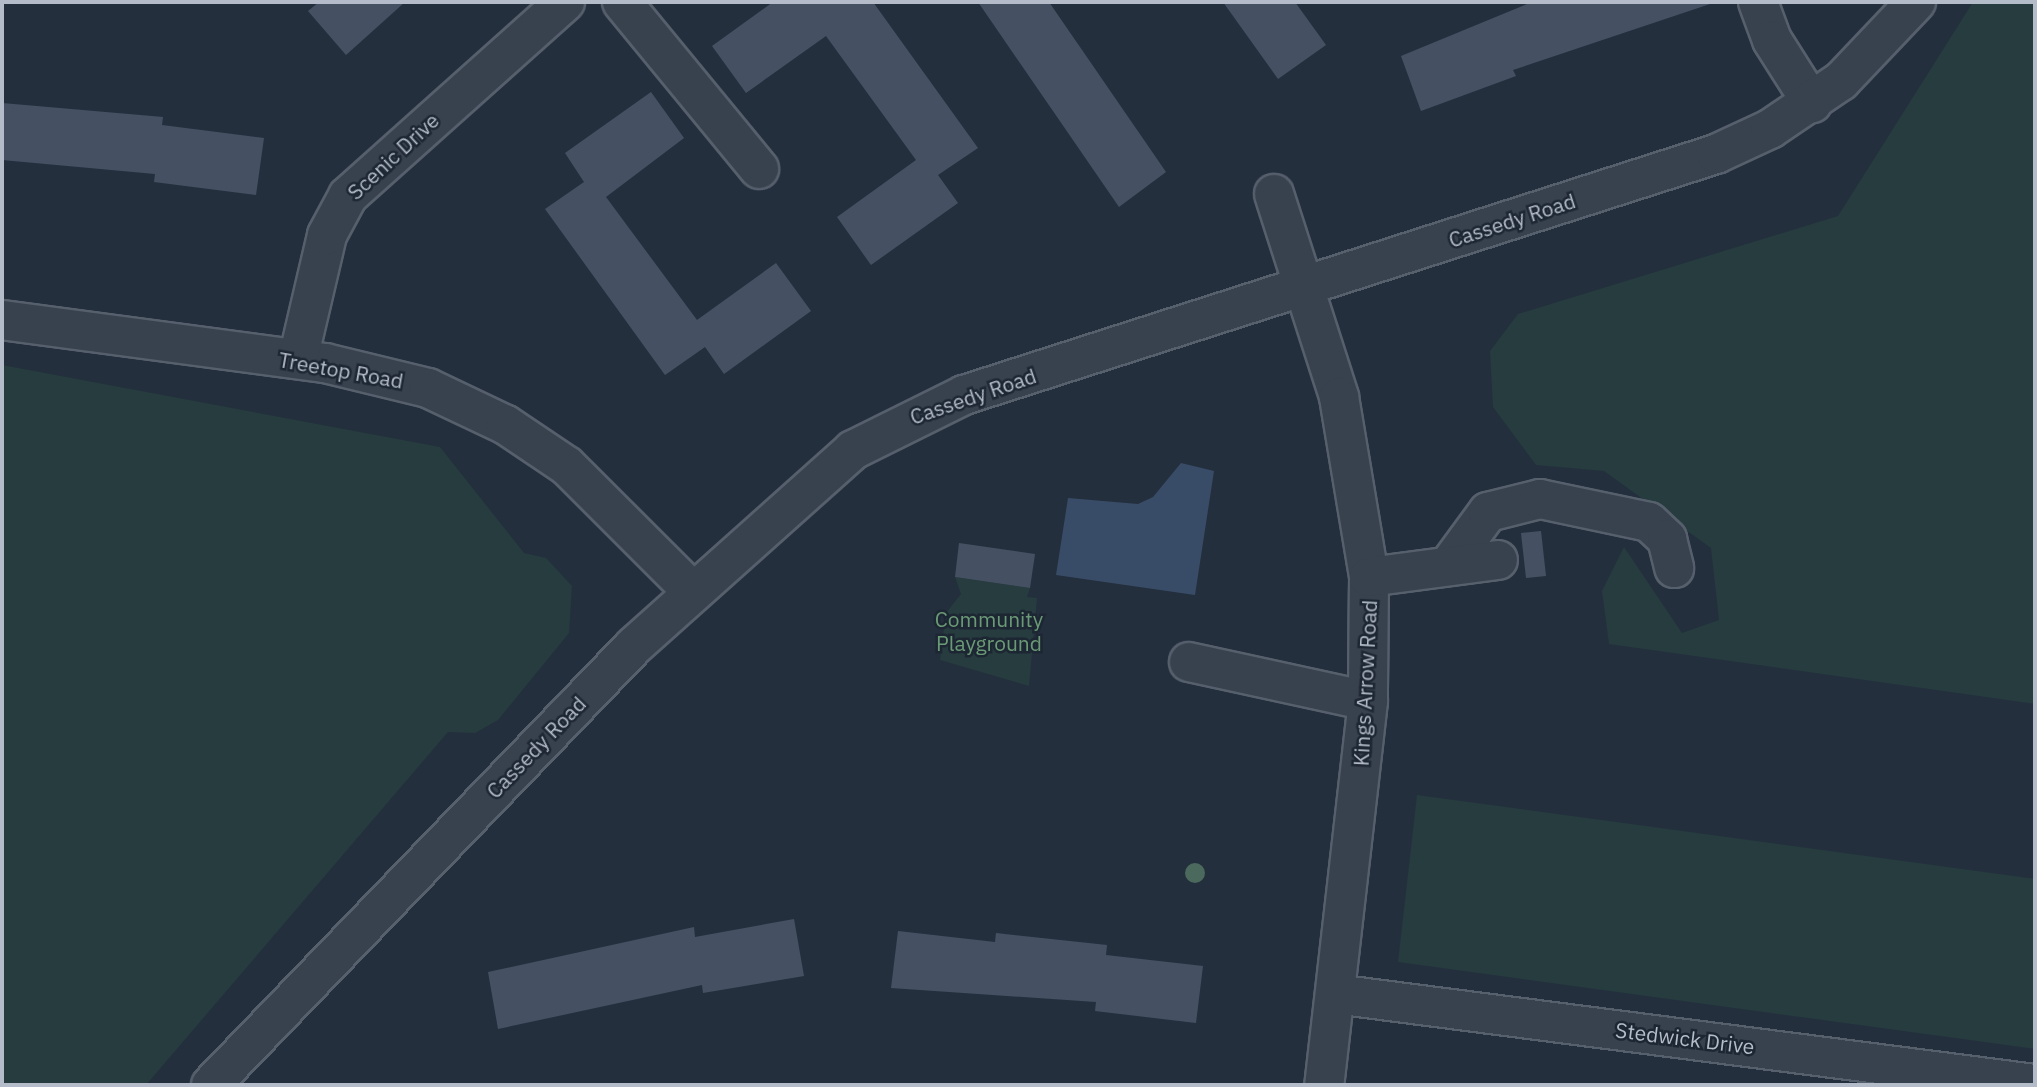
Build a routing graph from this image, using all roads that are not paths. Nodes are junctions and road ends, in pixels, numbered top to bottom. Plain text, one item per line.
1 (565, 2) edge
2 (622, 2) edge
3 (1758, 2) edge
4 (1916, 2) edge
5 (1812, 103) junction
6 (759, 169) dead end
7 (1274, 194) dead end
8 (1308, 286) junction
9 (2, 320) edge
10 (298, 359) junction
11 (1498, 560) dead end
12 (1449, 565) junction
13 (1674, 568) dead end
14 (1369, 578) junction
15 (693, 592) junction
16 (1189, 662) dead end
17 (1368, 701) junction
18 (1335, 994) junction
19 (1889, 1075) edge
20 (2035, 1084) edge
21 (211, 1085) edge
22 (1324, 1085) edge

1 - 10 street, Scenic Drive
2 - 6 street
3 - 5 street
4 - 5 street, Cassedy Road
5 - 8 street, Cassedy Road
7 - 8 street, Kings Arrow Road
8 - 14 street, Kings Arrow Road
8 - 15 street, Cassedy Road
9 - 10 street, Treetop Road
10 - 15 street, Treetop Road
11 - 12 street
12 - 13 street
12 - 14 street
14 - 17 street, Kings Arrow Road
15 - 21 street, Cassedy Road
16 - 17 street
17 - 18 street, Kings Arrow Road
18 - 19 street, Stedwick Drive
18 - 22 street, Kings Arrow Road
19 - 20 street, Stedwick Drive

